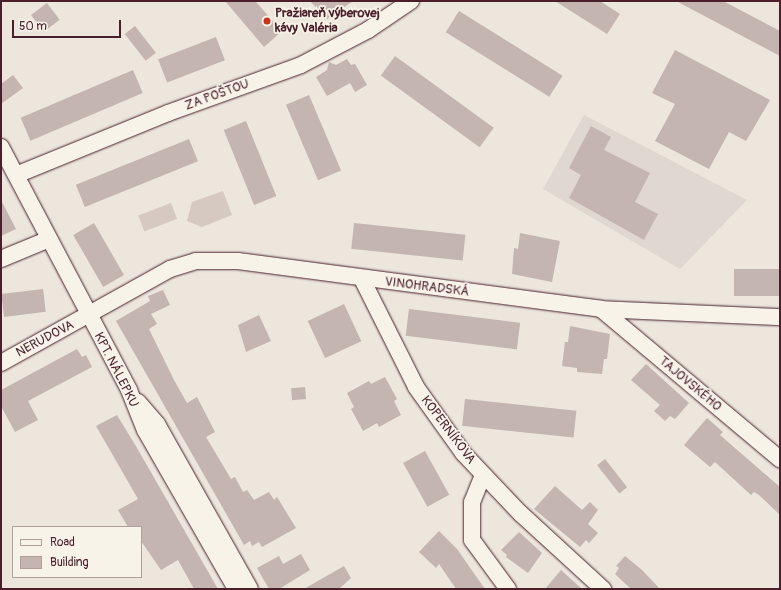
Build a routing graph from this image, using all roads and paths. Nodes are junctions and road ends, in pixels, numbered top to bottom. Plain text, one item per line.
1 (410, 1) edge
2 (1, 147) edge
3 (16, 175) junction
4 (48, 239) junction
5 (1, 259) edge
6 (362, 279) junction
7 (601, 309) junction
8 (88, 316) junction
9 (780, 317) edge
10 (1, 363) edge
11 (129, 390) junction
12 (780, 459) edge
13 (483, 475) junction
14 (236, 589) edge
15 (250, 589) edge
16 (508, 589) edge
17 (603, 589) edge

1 - 3 street, ZA POŠTOU
2 - 3 street, KPT. NÁLEPKU
3 - 4 street, KPT. NÁLEPKU
4 - 5 street
4 - 8 street, KPT. NÁLEPKU
6 - 7 street, VINOHRADSKÁ
6 - 8 street, VINOHRADSKÁ
6 - 13 street, KOPERNÍKOVA
7 - 9 street, VINOHRADSKÁ
7 - 12 street, TAJOVSKÉHO
8 - 10 street, NERUDOVA
8 - 11 street, KPT. NÁLEPKU
11 - 14 street, KPT. NÁLEPKU
11 - 15 street
13 - 16 street
13 - 17 street, KOPERNÍKOVA

